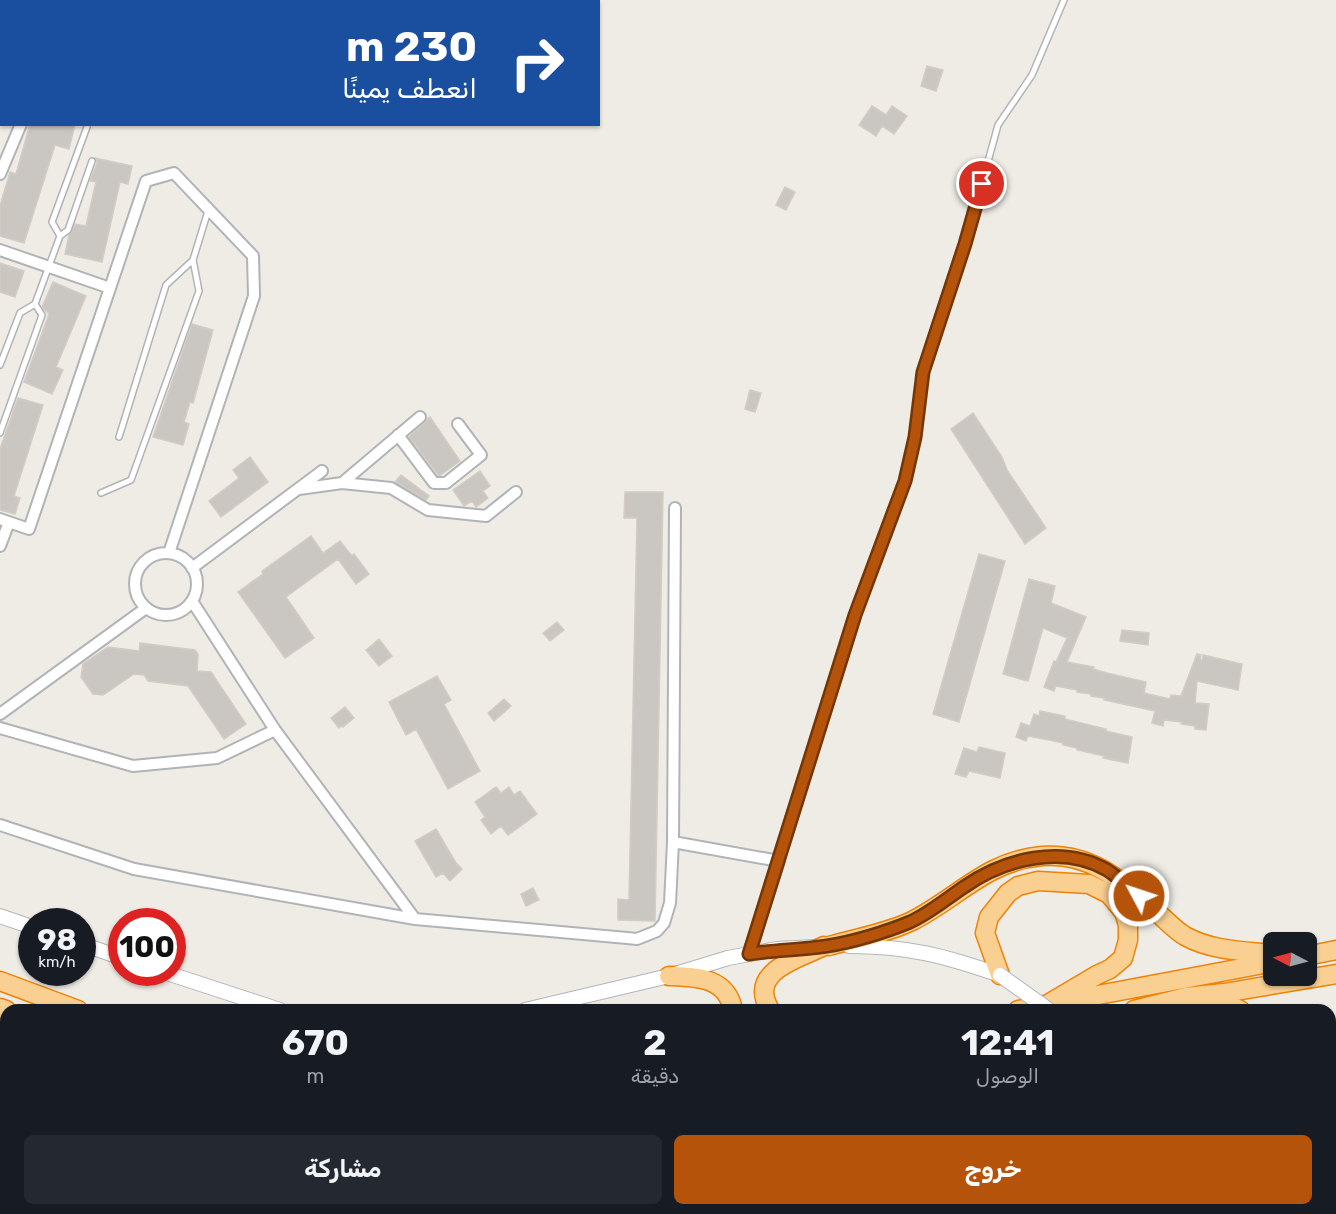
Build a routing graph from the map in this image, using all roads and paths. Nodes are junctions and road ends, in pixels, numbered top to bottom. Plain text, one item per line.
1 (1064, 0) edge
2 (20, 126) edge
3 (87, 127) dead end
4 (92, 161) dead end
5 (0, 174) edge
6 (209, 209) junction
7 (60, 236) junction
8 (0, 250) edge
9 (193, 260) junction
10 (48, 267) junction
11 (110, 288) junction
12 (35, 304) junction
13 (0, 365) edge
14 (420, 417) dead end
15 (458, 424) dead end
16 (0, 433) edge
17 (398, 435) junction
18 (119, 437) dead end
19 (322, 471) dead end
20 (342, 483) junction
21 (298, 489) junction
22 (516, 492) dead end
23 (101, 493) dead end
24 (675, 508) dead end
25 (4, 521) edge
26 (0, 546) edge
27 (169, 553) junction
28 (192, 568) junction
29 (192, 601) junction
30 (146, 608) junction
31 (0, 714) edge
32 (0, 728) edge
33 (275, 730) junction
34 (0, 825) edge
35 (673, 842) junction
36 (779, 861) junction
37 (0, 916) edge
38 (415, 919) junction
39 (18, 922) edge
40 (826, 946) junction
41 (1336, 950) edge
42 (1263, 953) edge
43 (749, 954) junction
44 (1317, 954) edge
45 (1263, 964) edge
46 (1336, 974) edge
47 (1000, 975) junction
48 (669, 976) junction
49 (186, 979) edge
50 (0, 981) edge
51 (1186, 997) junction
52 (62, 1004) edge
53 (262, 1004) edge
54 (550, 1004) edge
55 (732, 1004) edge
56 (767, 1004) edge
57 (1044, 1004) edge
58 (1053, 1004) edge
59 (1063, 1004) edge
60 (1158, 1004) edge
61 (1218, 1004) edge

1 - 36 lane
2 - 5 street
3 - 7 lane
4 - 7 lane
6 - 9 lane
6 - 11 street
6 - 27 street
7 - 10 lane
8 - 10 street
9 - 18 lane
9 - 23 lane
10 - 11 street
10 - 12 lane
11 - 25 street
12 - 13 lane
12 - 16 lane
14 - 17 street
15 - 17 street
17 - 20 street
19 - 21 street
20 - 21 street
20 - 22 street
21 - 28 street
24 - 35 street
25 - 26 street
27 - 28 street
27 - 30 street
28 - 29 street
29 - 30 street
29 - 33 street
30 - 31 street
32 - 33 street
33 - 38 street
34 - 38 street
35 - 36 street
35 - 38 street
36 - 43 street
37 - 39 main road
40 - 42 highway
40 - 43 main road
40 - 47 main road
40 - 56 highway
41 - 44 highway
43 - 48 main road
45 - 59 highway
46 - 51 highway
47 - 57 main road, bridge
47 - 58 highway
48 - 54 main road
48 - 55 highway
49 - 53 main road
50 - 52 highway
51 - 60 highway
51 - 61 highway

